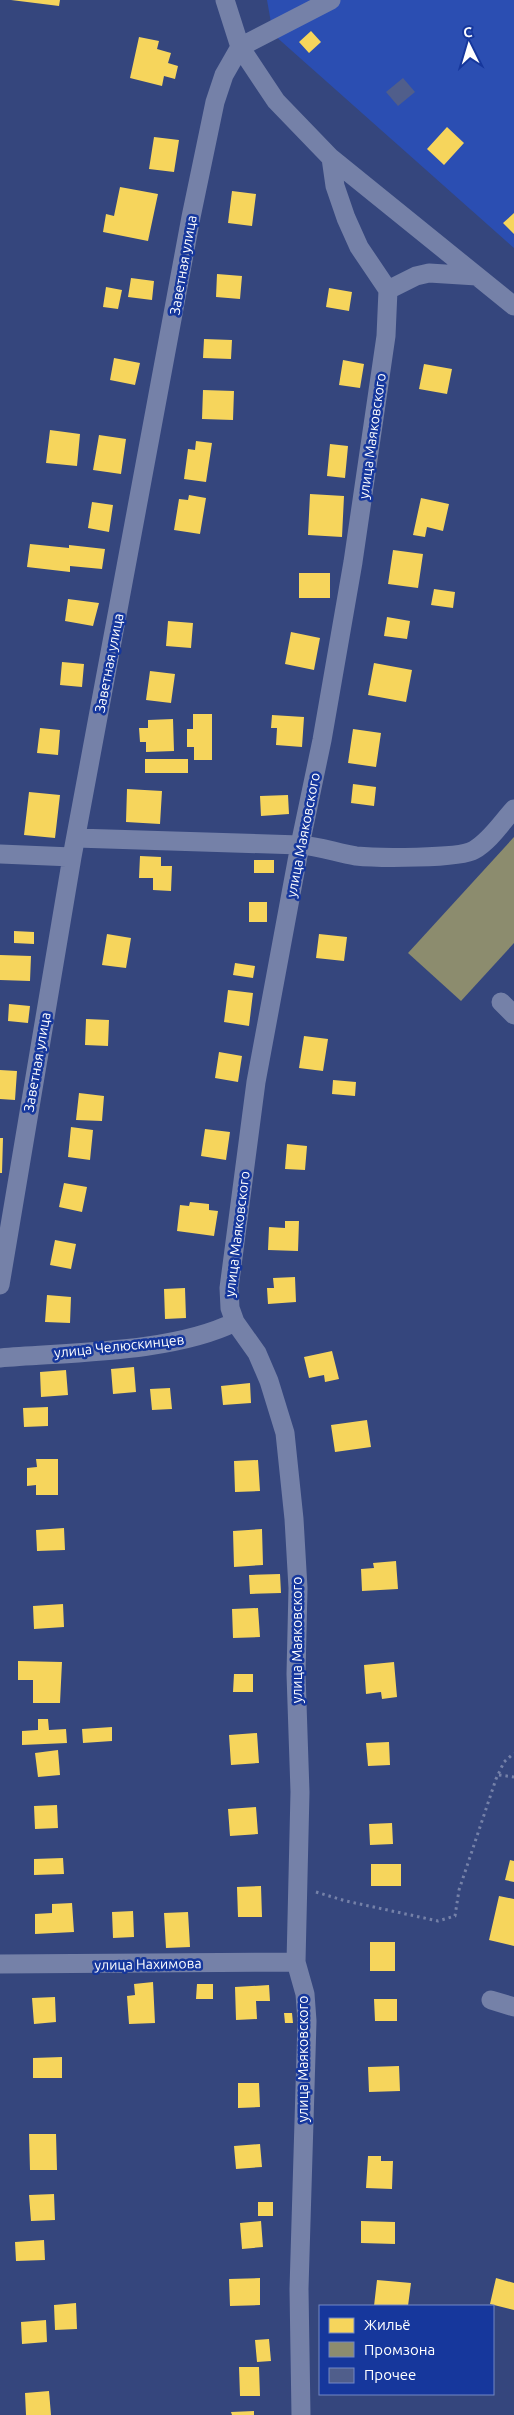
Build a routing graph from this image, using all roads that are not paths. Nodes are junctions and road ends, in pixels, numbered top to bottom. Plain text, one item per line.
1 (225, 0) edge
2 (331, 0) edge
3 (240, 47) junction
4 (331, 158) junction
5 (477, 276) junction
6 (388, 290) junction
7 (514, 306) edge
8 (514, 809) edge
9 (76, 838) junction
10 (300, 845) junction
11 (0, 854) edge
12 (72, 857) junction
13 (0, 1285) edge
14 (235, 1322) junction
15 (0, 1358) edge
16 (296, 1962) junction
17 (0, 1964) edge
18 (491, 2000) dead end
19 (514, 2007) edge
20 (300, 2415) edge

1 - 3 street
2 - 3 street
3 - 4 street
3 - 9 street, Заветная улица
4 - 5 street
4 - 6 street
5 - 6 street
5 - 7 street
6 - 10 street, улица Маяковского
8 - 10 street
9 - 10 street
9 - 12 street, Заветная улица
10 - 14 street, улица Маяковского
11 - 12 street
12 - 13 street, Заветная улица
14 - 15 street, улица Челюскинцев
14 - 16 street, улица Маяковского
16 - 17 street, улица Нахимова
16 - 20 street, улица Маяковского
18 - 19 street

